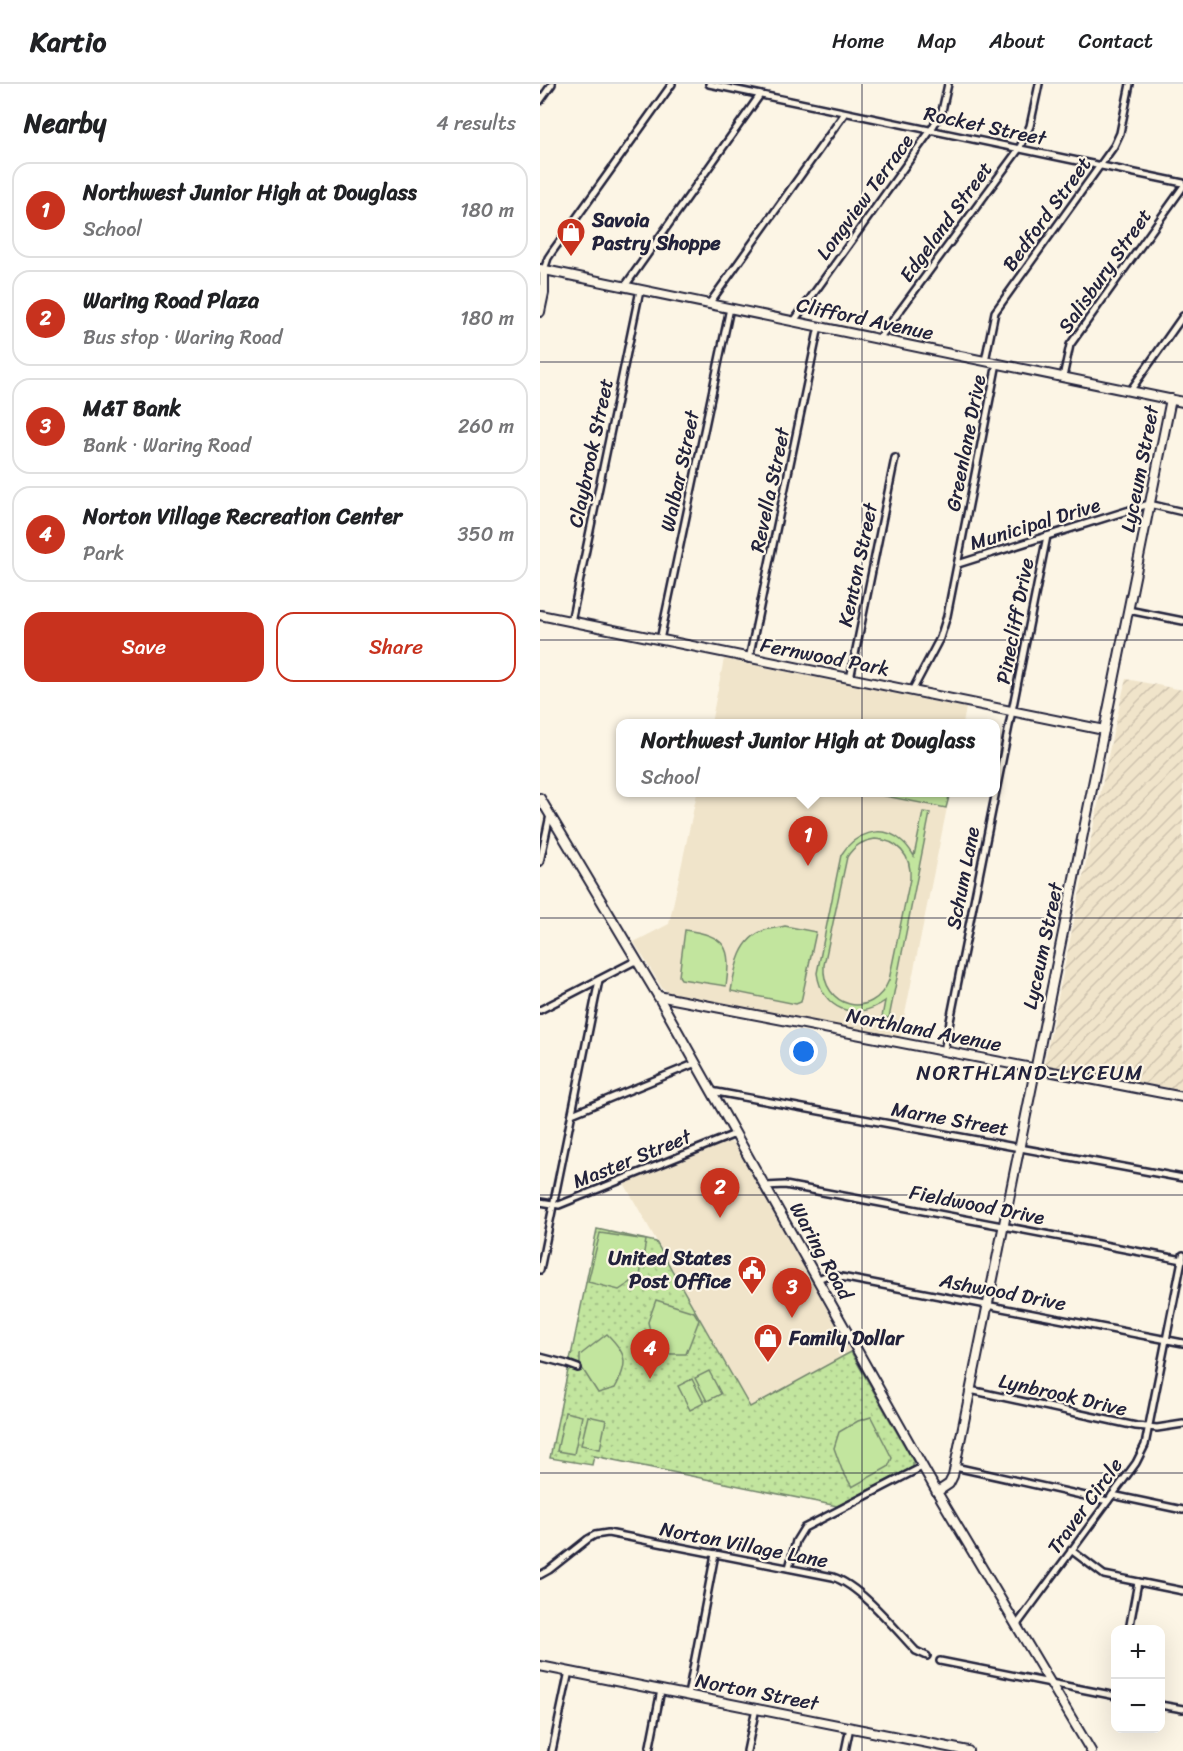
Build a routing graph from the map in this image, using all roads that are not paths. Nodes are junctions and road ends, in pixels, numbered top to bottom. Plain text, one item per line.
1 (552, 84) edge
2 (672, 84) edge
3 (709, 84) edge
4 (948, 84) edge
5 (1039, 84) edge
6 (1130, 84) edge
7 (760, 95) junction
8 (540, 101) edge
9 (845, 112) junction
10 (931, 130) junction
11 (1019, 148) junction
12 (1100, 167) junction
13 (1183, 185) edge
14 (542, 269) edge
15 (625, 286) junction
16 (640, 290) junction
17 (709, 304) junction
18 (730, 308) junction
19 (540, 312) edge
20 (1183, 316) edge
21 (794, 321) junction
22 (819, 326) junction
23 (879, 339) junction
24 (985, 361) junction
25 (997, 363) junction
26 (1063, 377) junction
27 (1130, 391) junction
28 (1171, 399) junction
29 (1183, 402) edge
30 (895, 458) dead end
31 (1149, 504) junction
32 (1183, 512) edge
33 (1047, 536) junction
34 (958, 564) junction
35 (1128, 610) junction
36 (540, 615) edge
37 (1183, 621) edge
38 (571, 622) junction
39 (660, 640) junction
40 (749, 659) junction
41 (850, 679) junction
42 (912, 691) junction
43 (1012, 711) junction
44 (1104, 730) junction
45 (1000, 771) edge
46 (995, 797) edge
47 (540, 798) edge
48 (550, 815) junction
49 (540, 862) edge
50 (636, 960) junction
51 (599, 980) junction
52 (658, 996) junction
53 (540, 1010) edge
54 (944, 1051) junction
55 (696, 1063) junction
56 (1035, 1069) junction
57 (711, 1090) junction
58 (1183, 1097) edge
59 (572, 1114) junction
60 (735, 1134) junction
61 (1019, 1147) junction
62 (1183, 1178) edge
63 (765, 1186) junction
64 (540, 1202) edge
65 (553, 1204) junction
66 (1003, 1225) junction
67 (1183, 1258) edge
68 (540, 1270) edge
69 (818, 1279) junction
70 (987, 1304) junction
71 (1166, 1339) junction
72 (1183, 1343) edge
73 (540, 1358) edge
74 (578, 1368) dead end
75 (970, 1389) junction
76 (1183, 1424) edge
77 (1149, 1428) junction
78 (922, 1467) junction
79 (955, 1467) junction
80 (937, 1492) junction
81 (1112, 1495) junction
82 (1108, 1501) junction
83 (1183, 1510) edge
84 (1071, 1550) junction
85 (715, 1554) junction
86 (789, 1568) junction
87 (540, 1575) edge
88 (1138, 1582) junction
89 (1183, 1591) edge
90 (1130, 1625) edge
91 (1016, 1626) junction
92 (927, 1656) dead end
93 (940, 1661) dead end
94 (540, 1666) edge
95 (568, 1671) junction
96 (1052, 1683) junction
97 (661, 1690) junction
98 (688, 1695) junction
99 (1111, 1695) edge
100 (1165, 1706) edge
101 (756, 1708) junction
102 (1183, 1709) edge
103 (850, 1727) junction
104 (950, 1749) edge
105 (552, 1751) edge
106 (649, 1751) edge
107 (747, 1751) edge
108 (845, 1751) edge
109 (968, 1751) edge
110 (1091, 1751) edge

1 - 8 street
2 - 14 street
3 - 7 street, Rocket Street
4 - 10 street, Longview Terrace
5 - 11 street, Edgeland Street
6 - 12 street, Bedford Street
7 - 9 street, Rocket Street
7 - 15 street
9 - 10 street, Rocket Street
9 - 17 street
10 - 11 street, Rocket Street
10 - 21 street, Longview Terrace
11 - 12 street, Rocket Street
11 - 23 street, Edgeland Street
12 - 13 street, Rocket Street
12 - 24 street, Bedford Street
13 - 26 street, Salisbury Street
14 - 15 street, Clifford Avenue
14 - 19 street
15 - 16 street, Clifford Avenue
16 - 17 street, Clifford Avenue
16 - 38 street, Claybrook Street
17 - 18 street, Clifford Avenue
18 - 21 street, Clifford Avenue
18 - 39 street, Walbar Street
20 - 27 street
21 - 22 street, Clifford Avenue
22 - 23 street, Clifford Avenue
22 - 40 street, Revella Street
23 - 24 street, Clifford Avenue
24 - 25 street, Clifford Avenue
25 - 26 street, Clifford Avenue
25 - 34 street, Greenlane Drive
26 - 27 street, Clifford Avenue
27 - 28 street, Clifford Avenue
28 - 29 street, Clifford Avenue
28 - 31 street, Lyceum Street
30 - 41 street, Kenton Street
31 - 32 street
31 - 33 street, Municipal Drive
31 - 35 street, Lyceum Street
33 - 34 street, Municipal Drive
33 - 43 street, Pinecliff Drive
34 - 42 street, Municipal Drive
35 - 37 street
35 - 44 street, Lyceum Street
36 - 38 street, Fernwood Park
38 - 39 street, Fernwood Park
39 - 40 street, Fernwood Park
40 - 41 street, Fernwood Park
41 - 42 street, Fernwood Park
42 - 43 street, Fernwood Park
43 - 44 street, Fernwood Park
43 - 45 street, Schum Lane
44 - 56 street, Lyceum Street
46 - 54 street, Schum Lane
47 - 48 street, Waring Road
48 - 49 street
48 - 50 street, Waring Road
50 - 51 street
50 - 52 street, Waring Road
51 - 53 street
51 - 59 street
52 - 54 street, Northland Avenue
52 - 55 street, Waring Road
54 - 56 street, Northland Avenue
55 - 57 street, Waring Road
55 - 59 street
56 - 58 street, Northland Avenue
56 - 61 street, Lyceum Street
57 - 60 street, Waring Road
57 - 61 street, Marne Street
59 - 65 street
60 - 63 street, Waring Road
60 - 65 street, Master Street
61 - 62 street, Marne Street
61 - 66 street, Lyceum Street
63 - 66 street, Fieldwood Drive
63 - 69 street, Waring Road
64 - 65 street, Master Street
65 - 68 street
66 - 67 street, Fieldwood Drive
66 - 70 street, Lyceum Street
67 - 71 street, Traver Circle
69 - 70 street, Ashwood Drive
69 - 78 street, Waring Road
70 - 71 street, Ashwood Drive
70 - 75 street, Lyceum Street
71 - 72 street, Ashwood Drive
71 - 77 street, Traver Circle
73 - 74 street
75 - 77 street, Lynbrook Drive
75 - 79 street, Lyceum Street
76 - 77 street
77 - 81 street, Traver Circle
78 - 80 street, Waring Road
78 - 86 street
79 - 80 street, Lyceum Street
79 - 82 street
80 - 91 street, Waring Road
81 - 82 street, Traver Circle
81 - 83 street
82 - 84 street, Traver Circle
84 - 88 street
84 - 91 street, Traver Circle
85 - 86 street, Norton Village Lane
85 - 87 street, Norton Village Lane
85 - 98 street
86 - 92 street, Norton Village Lane
88 - 89 street
88 - 90 street
91 - 96 street, Waring Road
93 - 96 street
94 - 95 street, Norton Street
95 - 97 street, Norton Street
95 - 105 street
96 - 99 street
96 - 110 street, Waring Road
97 - 98 street, Norton Street
97 - 106 street
98 - 101 street, Norton Street
100 - 102 street
101 - 103 street, Norton Street
101 - 107 street
103 - 104 street, Norton Street
103 - 108 street
104 - 109 street, Norton Street

